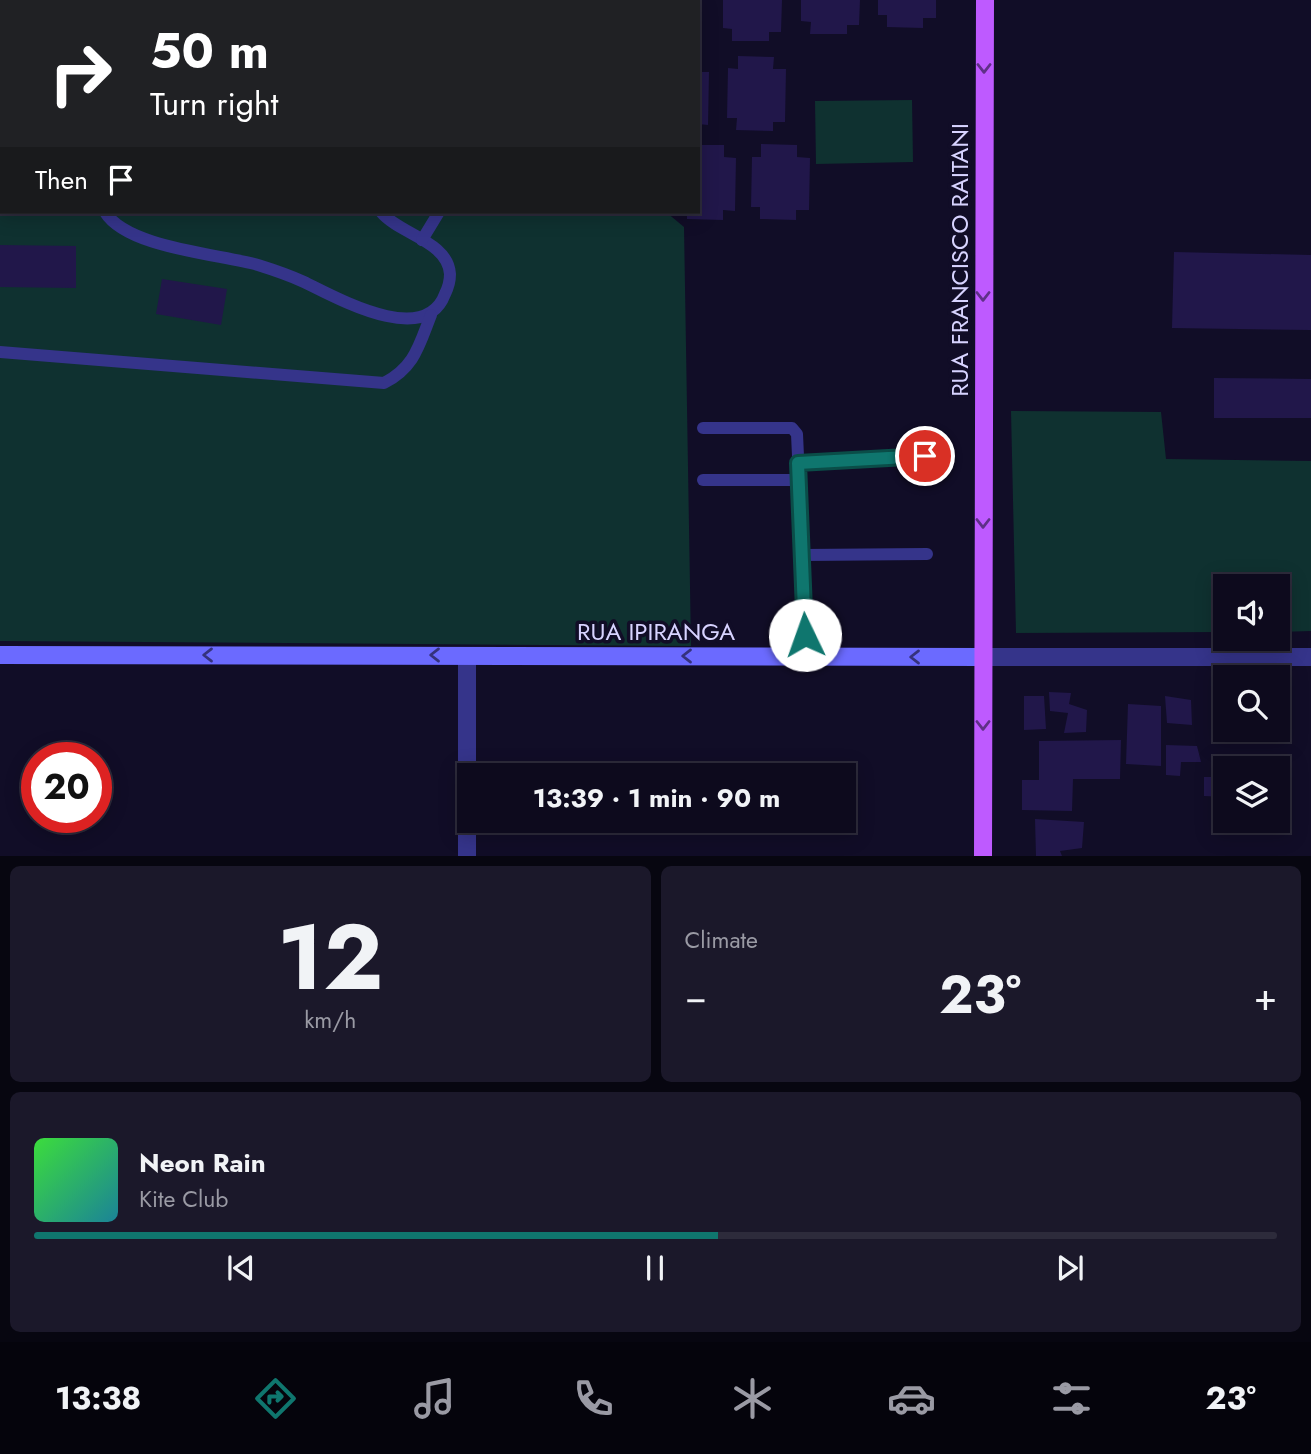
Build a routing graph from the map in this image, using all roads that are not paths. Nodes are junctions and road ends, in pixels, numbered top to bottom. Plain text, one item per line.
1 (985, 0) edge
2 (105, 214) edge
3 (383, 214) edge
4 (438, 214) edge
5 (422, 240) junction
6 (431, 315) junction
7 (0, 352) edge
8 (703, 428) dead end
9 (925, 456) dead end
10 (798, 463) junction
11 (703, 480) dead end
12 (799, 480) junction
13 (927, 554) dead end
14 (802, 555) junction
15 (0, 654) edge
16 (467, 656) junction
17 (807, 656) junction
18 (983, 657) junction
19 (1311, 657) edge
20 (467, 856) edge
21 (983, 856) edge

1 -> 18 main road, RUA FRANCISCO RAITANI
2 - 6 lane
3 - 5 lane
4 - 5 lane
5 - 6 lane
6 - 7 lane
8 - 10 lane
9 - 10 lane
10 - 12 lane
11 - 12 lane
12 - 14 lane
13 - 14 lane
14 - 17 lane
16 -> 15 main road, RUA IPIRANGA
17 -> 16 main road, RUA IPIRANGA
16 - 20 street
18 -> 17 main road, RUA IPIRANGA
18 - 19 street, RUA IPIRANGA
18 -> 21 main road, RUA FRANCISCO RAITANI

